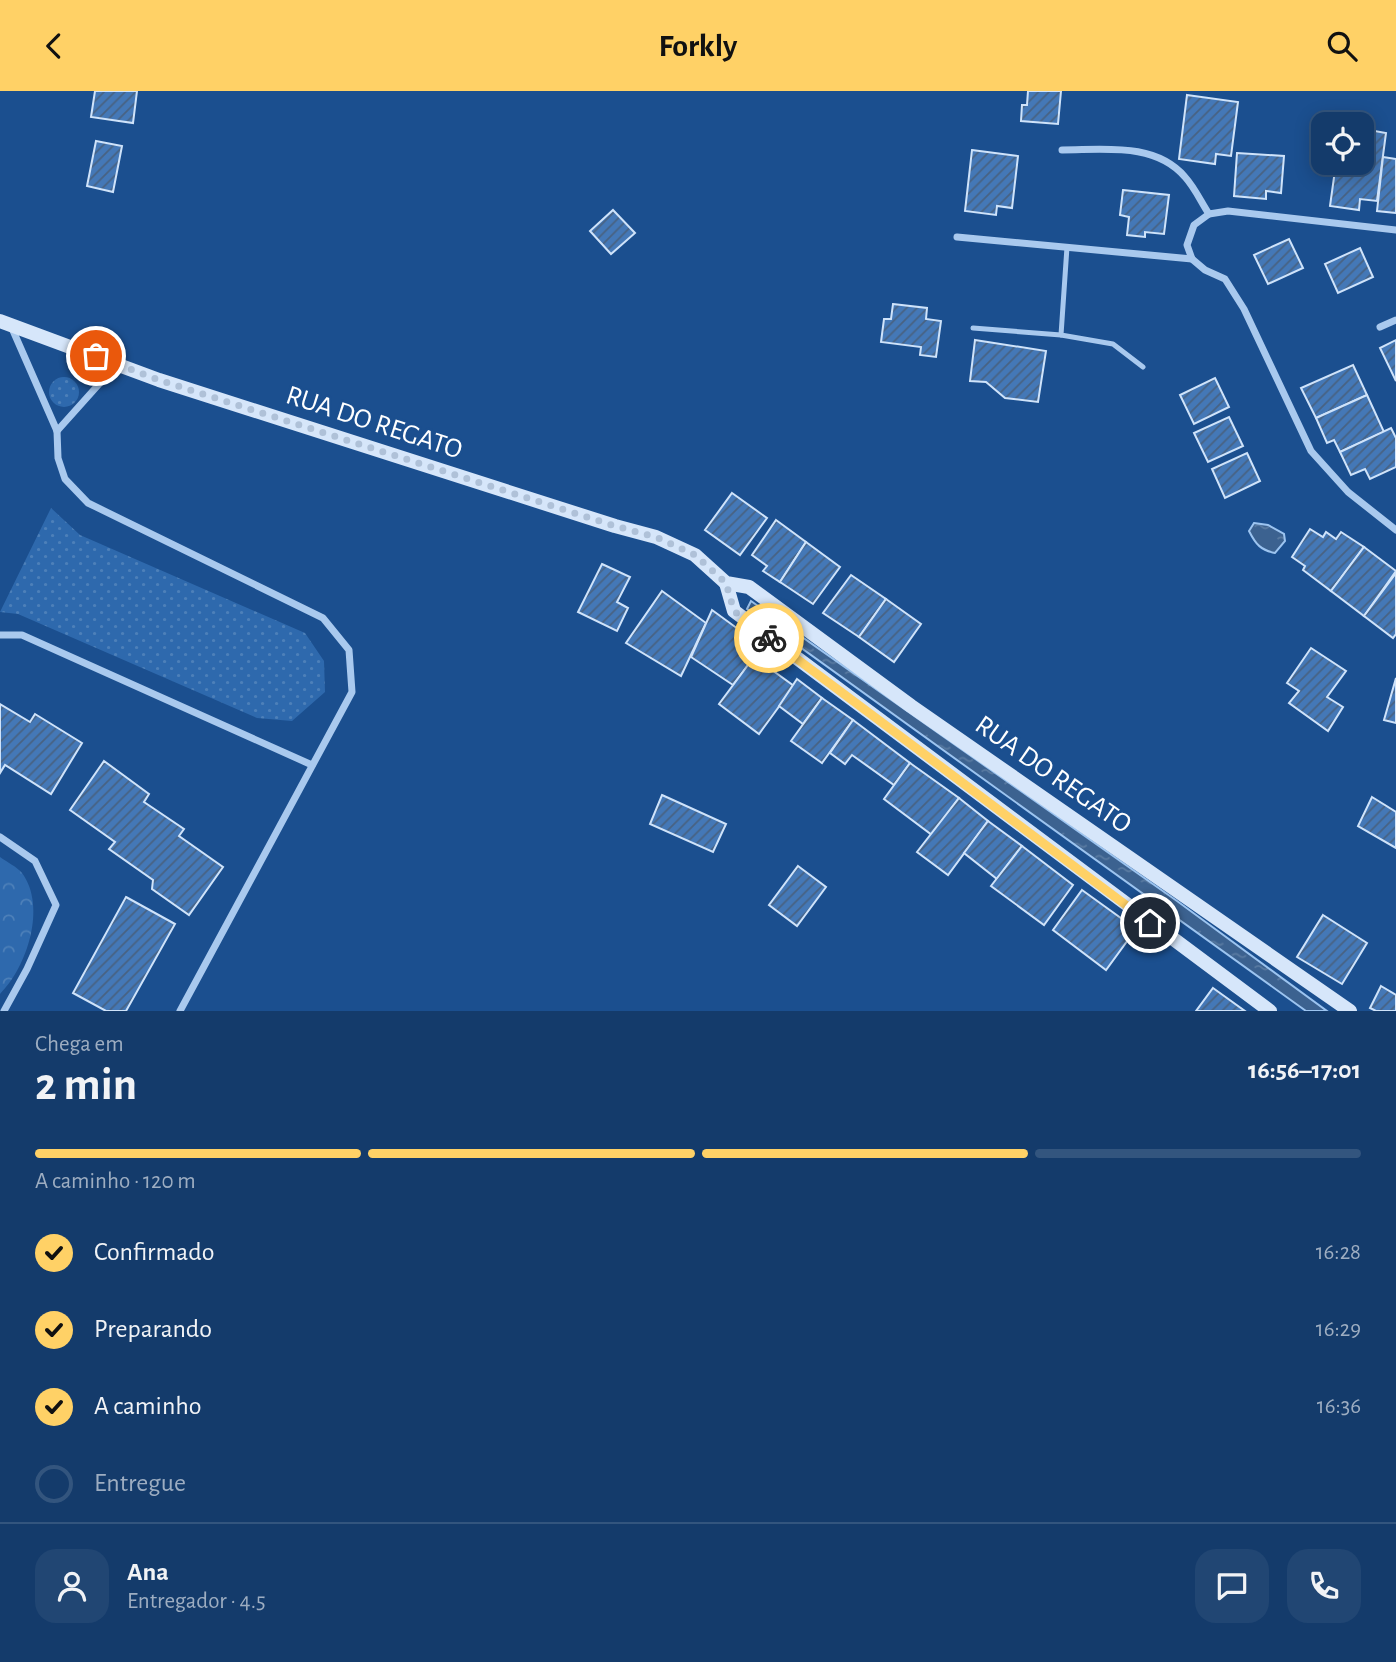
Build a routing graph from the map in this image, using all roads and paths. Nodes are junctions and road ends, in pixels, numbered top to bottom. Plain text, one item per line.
1 (1062, 150) dead end
2 (1209, 214) junction
3 (1396, 230) edge
4 (957, 237) dead end
5 (1068, 247) junction
6 (1192, 259) junction
7 (1396, 320) edge
8 (6, 323) edge
9 (1380, 327) dead end
10 (973, 328) dead end
11 (1061, 335) junction
12 (117, 364) junction
13 (1143, 367) dead end
14 (57, 431) junction
15 (1396, 530) edge
16 (726, 583) junction
17 (0, 635) edge
18 (312, 765) junction
19 (0, 837) edge
20 (4, 1011) edge
21 (180, 1011) edge
22 (1270, 1011) edge
23 (1350, 1011) edge

1 - 2 street
2 - 3 street
2 - 6 street
4 - 5 street
5 - 6 street
5 - 11 lane
6 - 15 street
7 - 9 street
8 - 12 street, RUA DO REGATO
8 - 14 street
10 - 11 lane
11 - 13 lane
12 - 14 street
12 - 16 street, RUA DO REGATO
14 - 18 street
16 - 22 street, RUA DO REGATO
16 - 23 street, RUA DO REGATO
17 - 18 street
18 - 21 street
19 - 20 street

